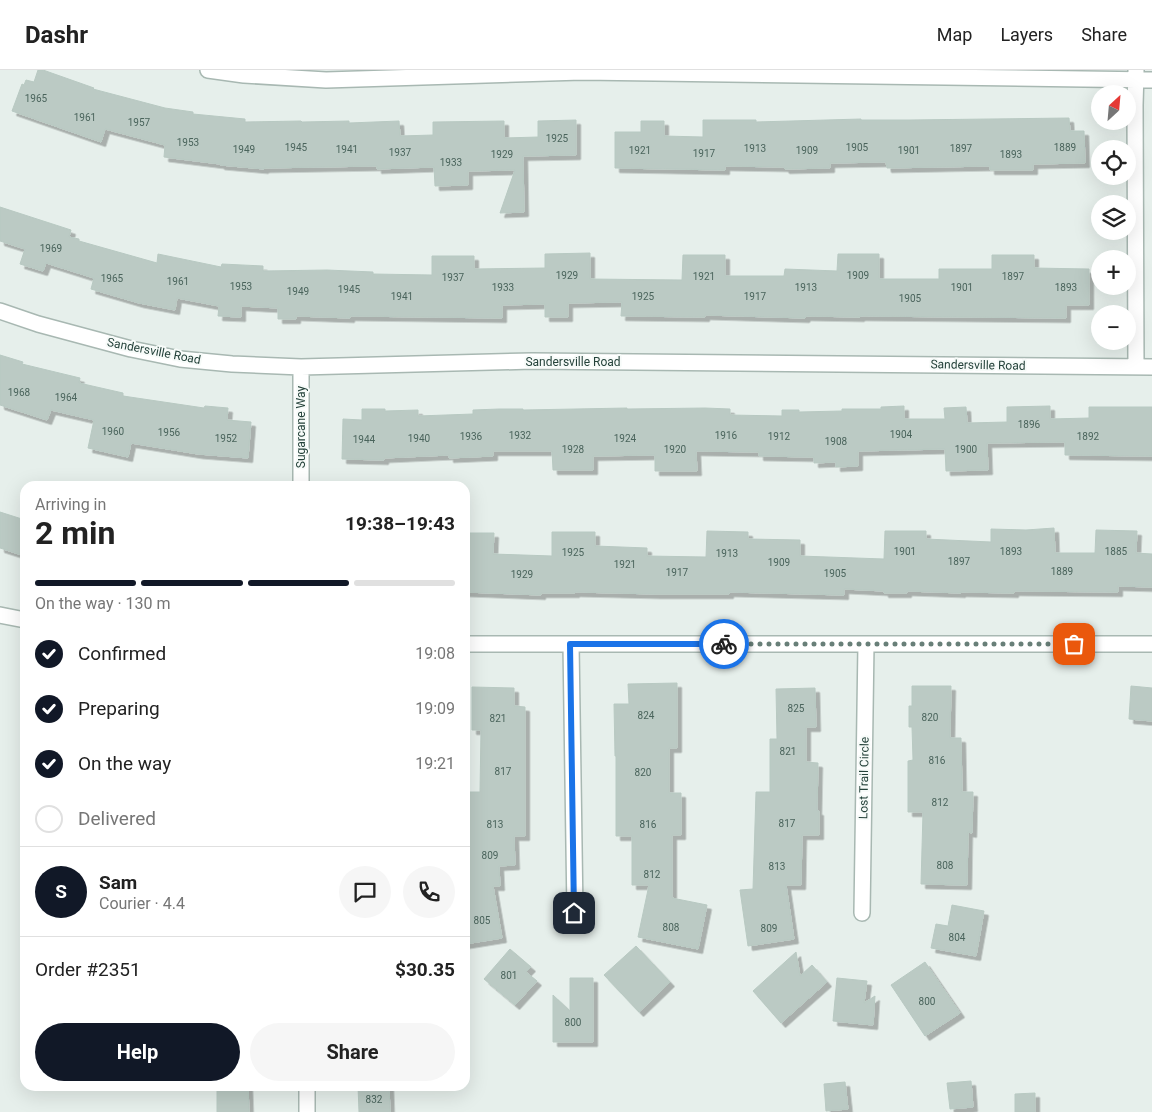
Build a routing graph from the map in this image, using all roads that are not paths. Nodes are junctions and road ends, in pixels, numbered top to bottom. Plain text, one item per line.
1 (208, 70) edge
2 (582, 71) edge
3 (1136, 75) edge
4 (1152, 80) edge
5 (0, 311) edge
6 (1136, 367) junction
7 (1152, 367) edge
8 (301, 368) junction
9 (301, 481) edge
10 (0, 616) edge
11 (20, 619) edge
12 (470, 644) edge
13 (570, 644) junction
14 (866, 644) junction
15 (1152, 644) edge
16 (574, 913) dead end
17 (862, 913) dead end
18 (307, 1091) edge
19 (307, 1112) edge

1 - 2 street
2 - 3 street
3 - 4 street
3 - 6 street
5 - 8 street, Sandersville Road
6 - 7 street, Sandersville Road
6 - 8 street, Sandersville Road
8 - 9 street, Sugarcane Way
10 - 11 street
12 - 13 street
13 - 14 street
13 - 16 street
14 - 15 street
14 - 17 street, Lost Trail Circle
18 - 19 street

